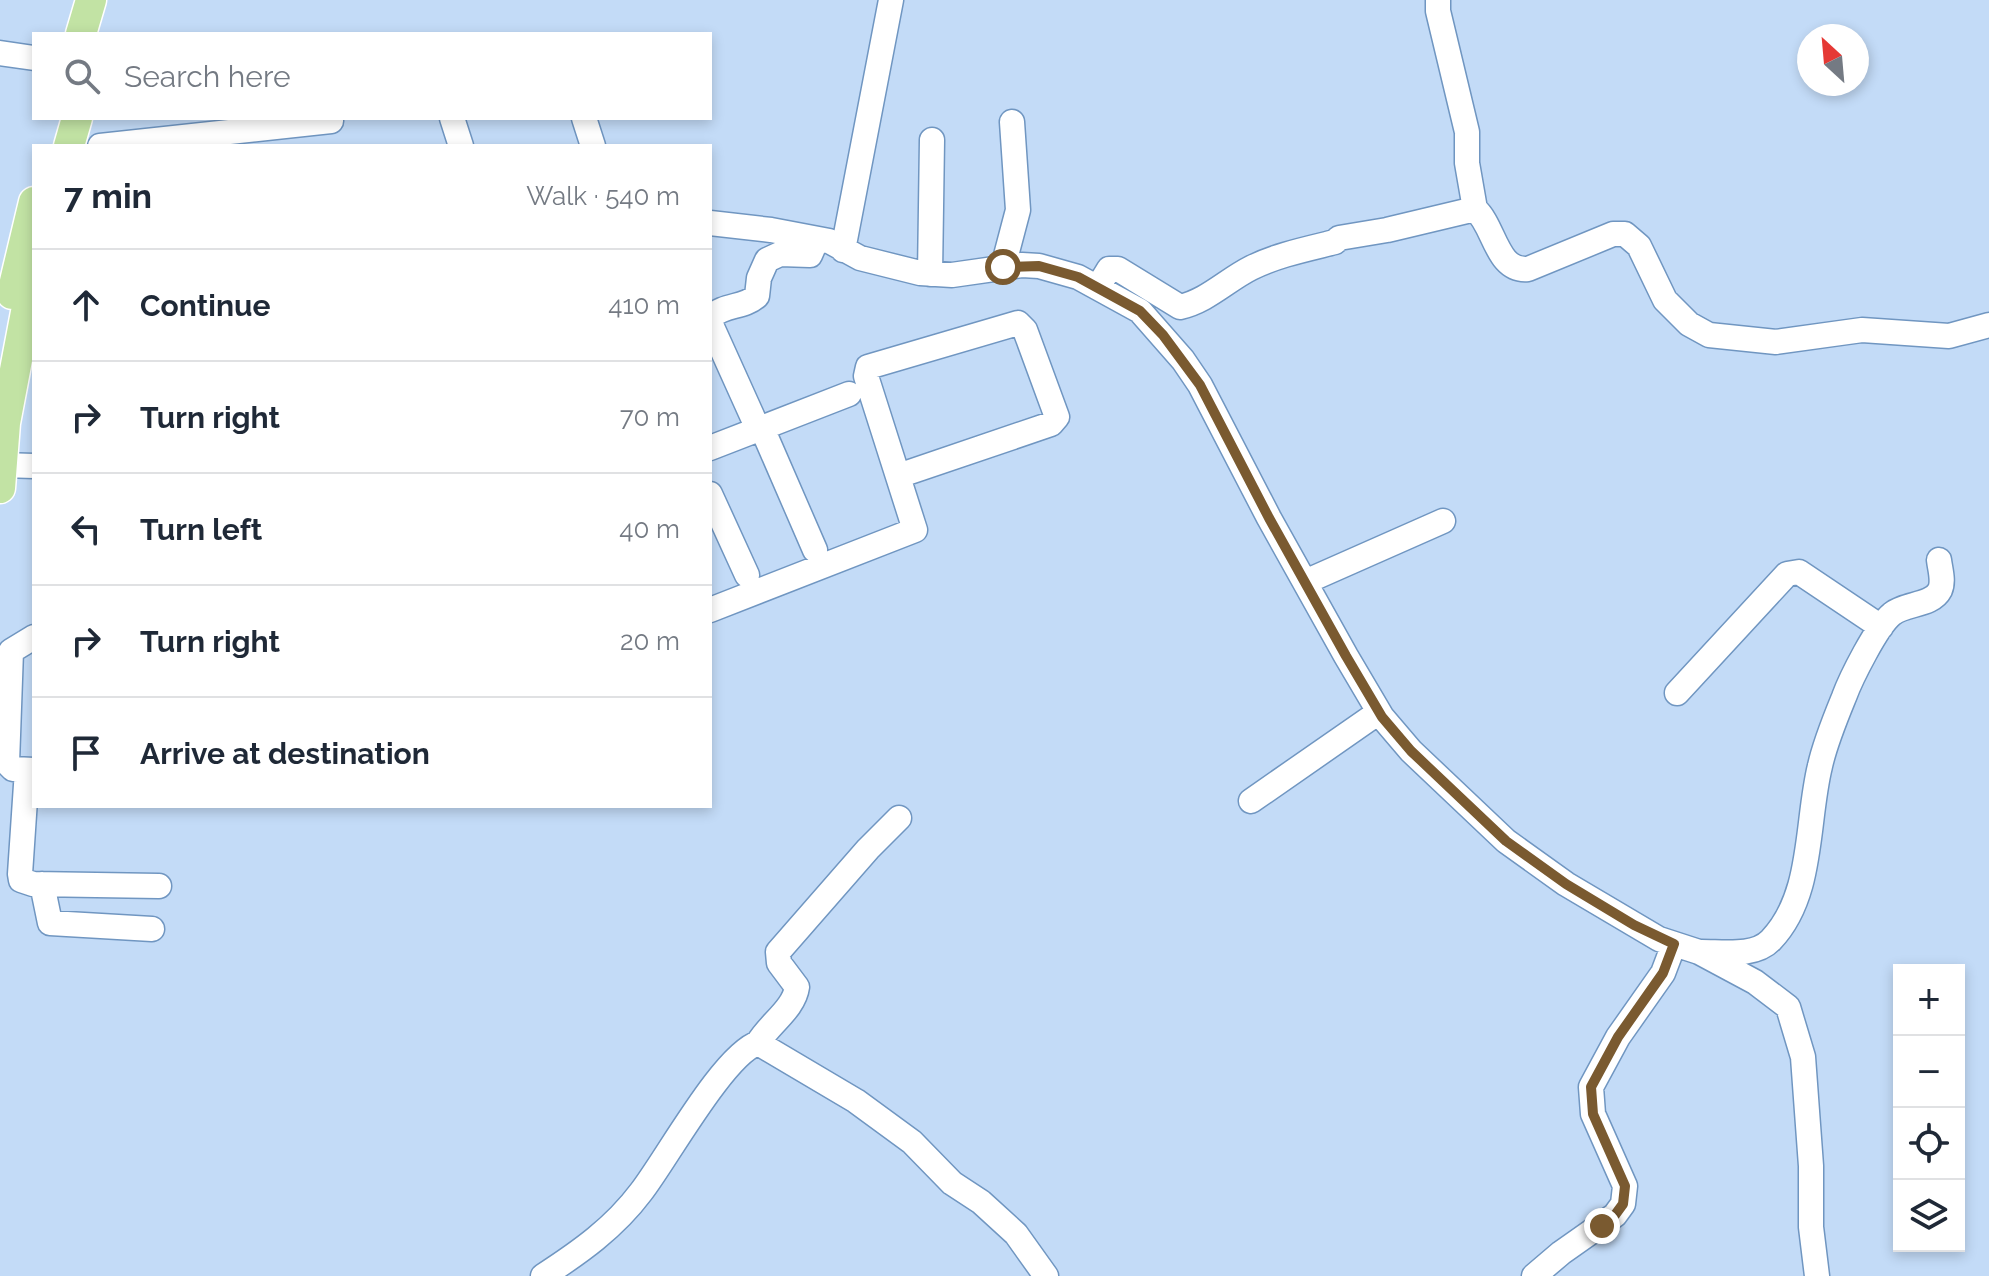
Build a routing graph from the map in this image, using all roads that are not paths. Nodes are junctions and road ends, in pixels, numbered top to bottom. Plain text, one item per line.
1 (91, 0) edge
2 (109, 0) edge
3 (891, 0) edge
4 (1438, 0) edge
5 (82, 32) edge
6 (101, 32) edge
7 (0, 53) edge
8 (32, 58) edge
9 (0, 69) edge
10 (32, 74) edge
11 (56, 120) edge
12 (76, 120) edge
13 (453, 120) edge
14 (585, 120) edge
15 (331, 121) dead end
16 (1012, 122) dead end
17 (236, 125) edge
18 (932, 140) dead end
19 (50, 144) edge
20 (70, 144) edge
21 (113, 144) edge
22 (460, 144) edge
23 (592, 144) edge
24 (1475, 209) junction
25 (32, 216) edge
26 (712, 223) edge
27 (817, 239) junction
28 (843, 250) junction
29 (1003, 267) junction
30 (930, 274) junction
31 (32, 277) edge
32 (1098, 287) junction
33 (712, 316) edge
34 (1989, 325) edge
35 (712, 327) edge
36 (14, 341) edge
37 (718, 358) edge
38 (849, 394) dead end
39 (760, 428) junction
40 (712, 447) edge
41 (32, 467) edge
42 (1, 476) edge
43 (898, 476) junction
44 (712, 498) edge
45 (1443, 521) dead end
46 (815, 550) dead end
47 (1939, 560) dead end
48 (747, 575) dead end
49 (1305, 582) junction
50 (712, 609) edge
51 (1881, 627) junction
52 (32, 638) edge
53 (1677, 693) dead end
54 (1379, 712) junction
55 (30, 770) edge
56 (1251, 801) dead end
57 (899, 818) dead end
58 (42, 884) junction
59 (159, 886) dead end
60 (152, 929) dead end
61 (1674, 944) junction
62 (1699, 952) junction
63 (758, 1043) junction
64 (543, 1276) edge
65 (1046, 1276) edge
66 (1534, 1276) edge
67 (1817, 1276) edge

1 - 5 main road
2 - 6 main road
3 - 28 street
4 - 24 street
7 - 8 street
9 - 10 street
11 - 19 main road
12 - 20 main road
13 - 22 street
14 - 23 street
15 - 17 street
16 - 29 street
17 - 21 street
18 - 30 street
24 - 32 street
24 - 34 street
25 - 36 main road
26 - 27 street
27 - 28 street
27 - 33 street
28 - 30 street
29 - 30 street
29 - 32 street
31 - 36 main road
32 - 49 street
35 - 37 street
36 - 42 main road
37 - 39 street
38 - 39 street
39 - 40 street
39 - 46 street
41 - 42 street
43 - 43 street
43 - 50 street
44 - 48 street
45 - 49 street
47 - 51 street
49 - 54 street
51 - 53 street
51 - 62 street
52 - 55 street
54 - 56 street
54 - 61 street
55 - 58 street
57 - 63 street
58 - 59 street
58 - 60 street
61 - 62 street
61 - 66 street
62 - 67 street
63 - 64 street
63 - 65 street

